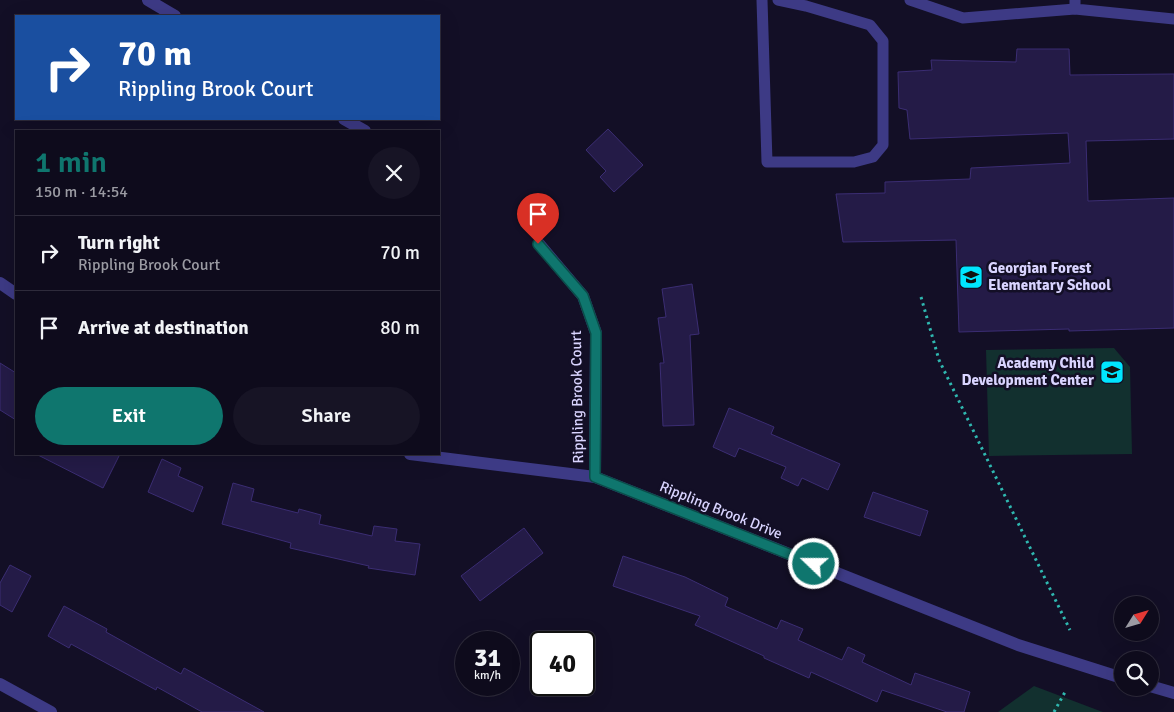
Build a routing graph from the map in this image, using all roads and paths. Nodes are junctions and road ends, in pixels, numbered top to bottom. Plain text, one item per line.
1 (148, 0) edge
2 (762, 0) edge
3 (778, 0) edge
4 (910, 0) edge
5 (1075, 5) edge
6 (173, 15) edge
7 (1174, 19) edge
8 (346, 120) edge
9 (363, 130) edge
10 (538, 244) dead end
11 (0, 283) edge
12 (15, 293) edge
13 (921, 297) dead end
14 (418, 455) edge
15 (595, 477) junction
16 (1070, 630) dead end
17 (1114, 675) edge
18 (0, 684) edge
19 (1159, 689) edge
20 (1065, 692) dead end
21 (1174, 693) edge
22 (51, 712) edge
23 (1054, 712) edge

1 - 6 street
2 - 3 lane
4 - 5 lane
5 - 7 lane
8 - 9 street
10 - 15 street, Rippling Brook Court
11 - 12 street
13 - 16 path
14 - 15 street, Rippling Brook Drive
15 - 17 street, Rippling Brook Drive
18 - 22 street
19 - 21 street
20 - 23 path

